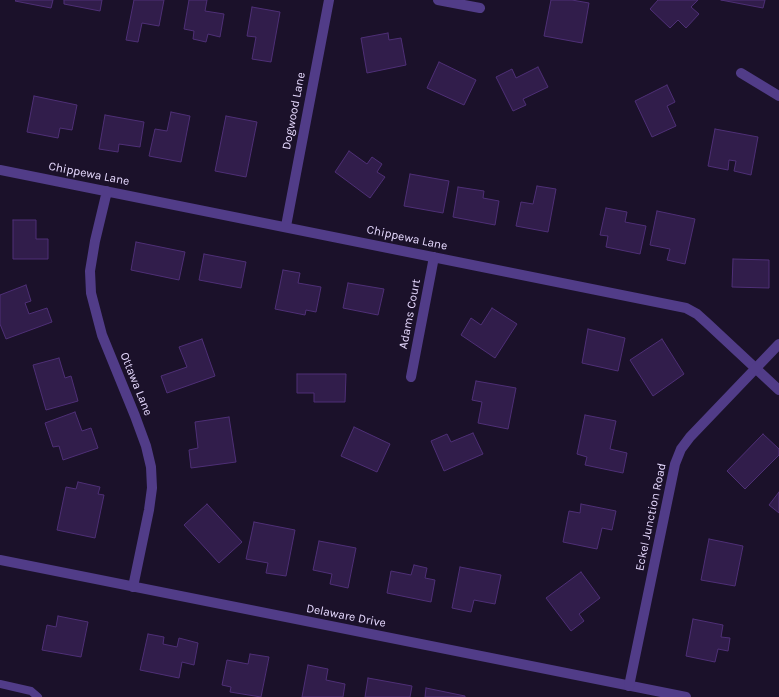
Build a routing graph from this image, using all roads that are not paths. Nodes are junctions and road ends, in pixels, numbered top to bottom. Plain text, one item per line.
1 (329, 0) edge
2 (438, 0) edge
3 (480, 8) dead end
4 (741, 73) dead end
5 (779, 96) edge
6 (0, 170) edge
7 (107, 191) junction
8 (286, 226) junction
9 (434, 257) junction
10 (779, 344) edge
11 (756, 368) junction
12 (411, 377) dead end
13 (779, 390) edge
14 (0, 560) edge
15 (133, 587) junction
16 (0, 684) edge
17 (629, 686) junction
18 (38, 697) edge
19 (686, 697) edge

1 - 8 street, Dogwood Lane
2 - 3 street
4 - 5 street
6 - 7 street, Chippewa Lane
7 - 8 street, Chippewa Lane
7 - 15 street, Ottawa Lane
8 - 9 street, Chippewa Lane
9 - 11 street, Chippewa Lane
9 - 12 street, Adams Court
10 - 11 street, Eckel Junction Road
11 - 13 street, Chippewa Lane
11 - 17 street, Eckel Junction Road
14 - 15 street, Delaware Drive
15 - 17 street, Delaware Drive
16 - 18 lane
17 - 19 street, Delaware Drive

